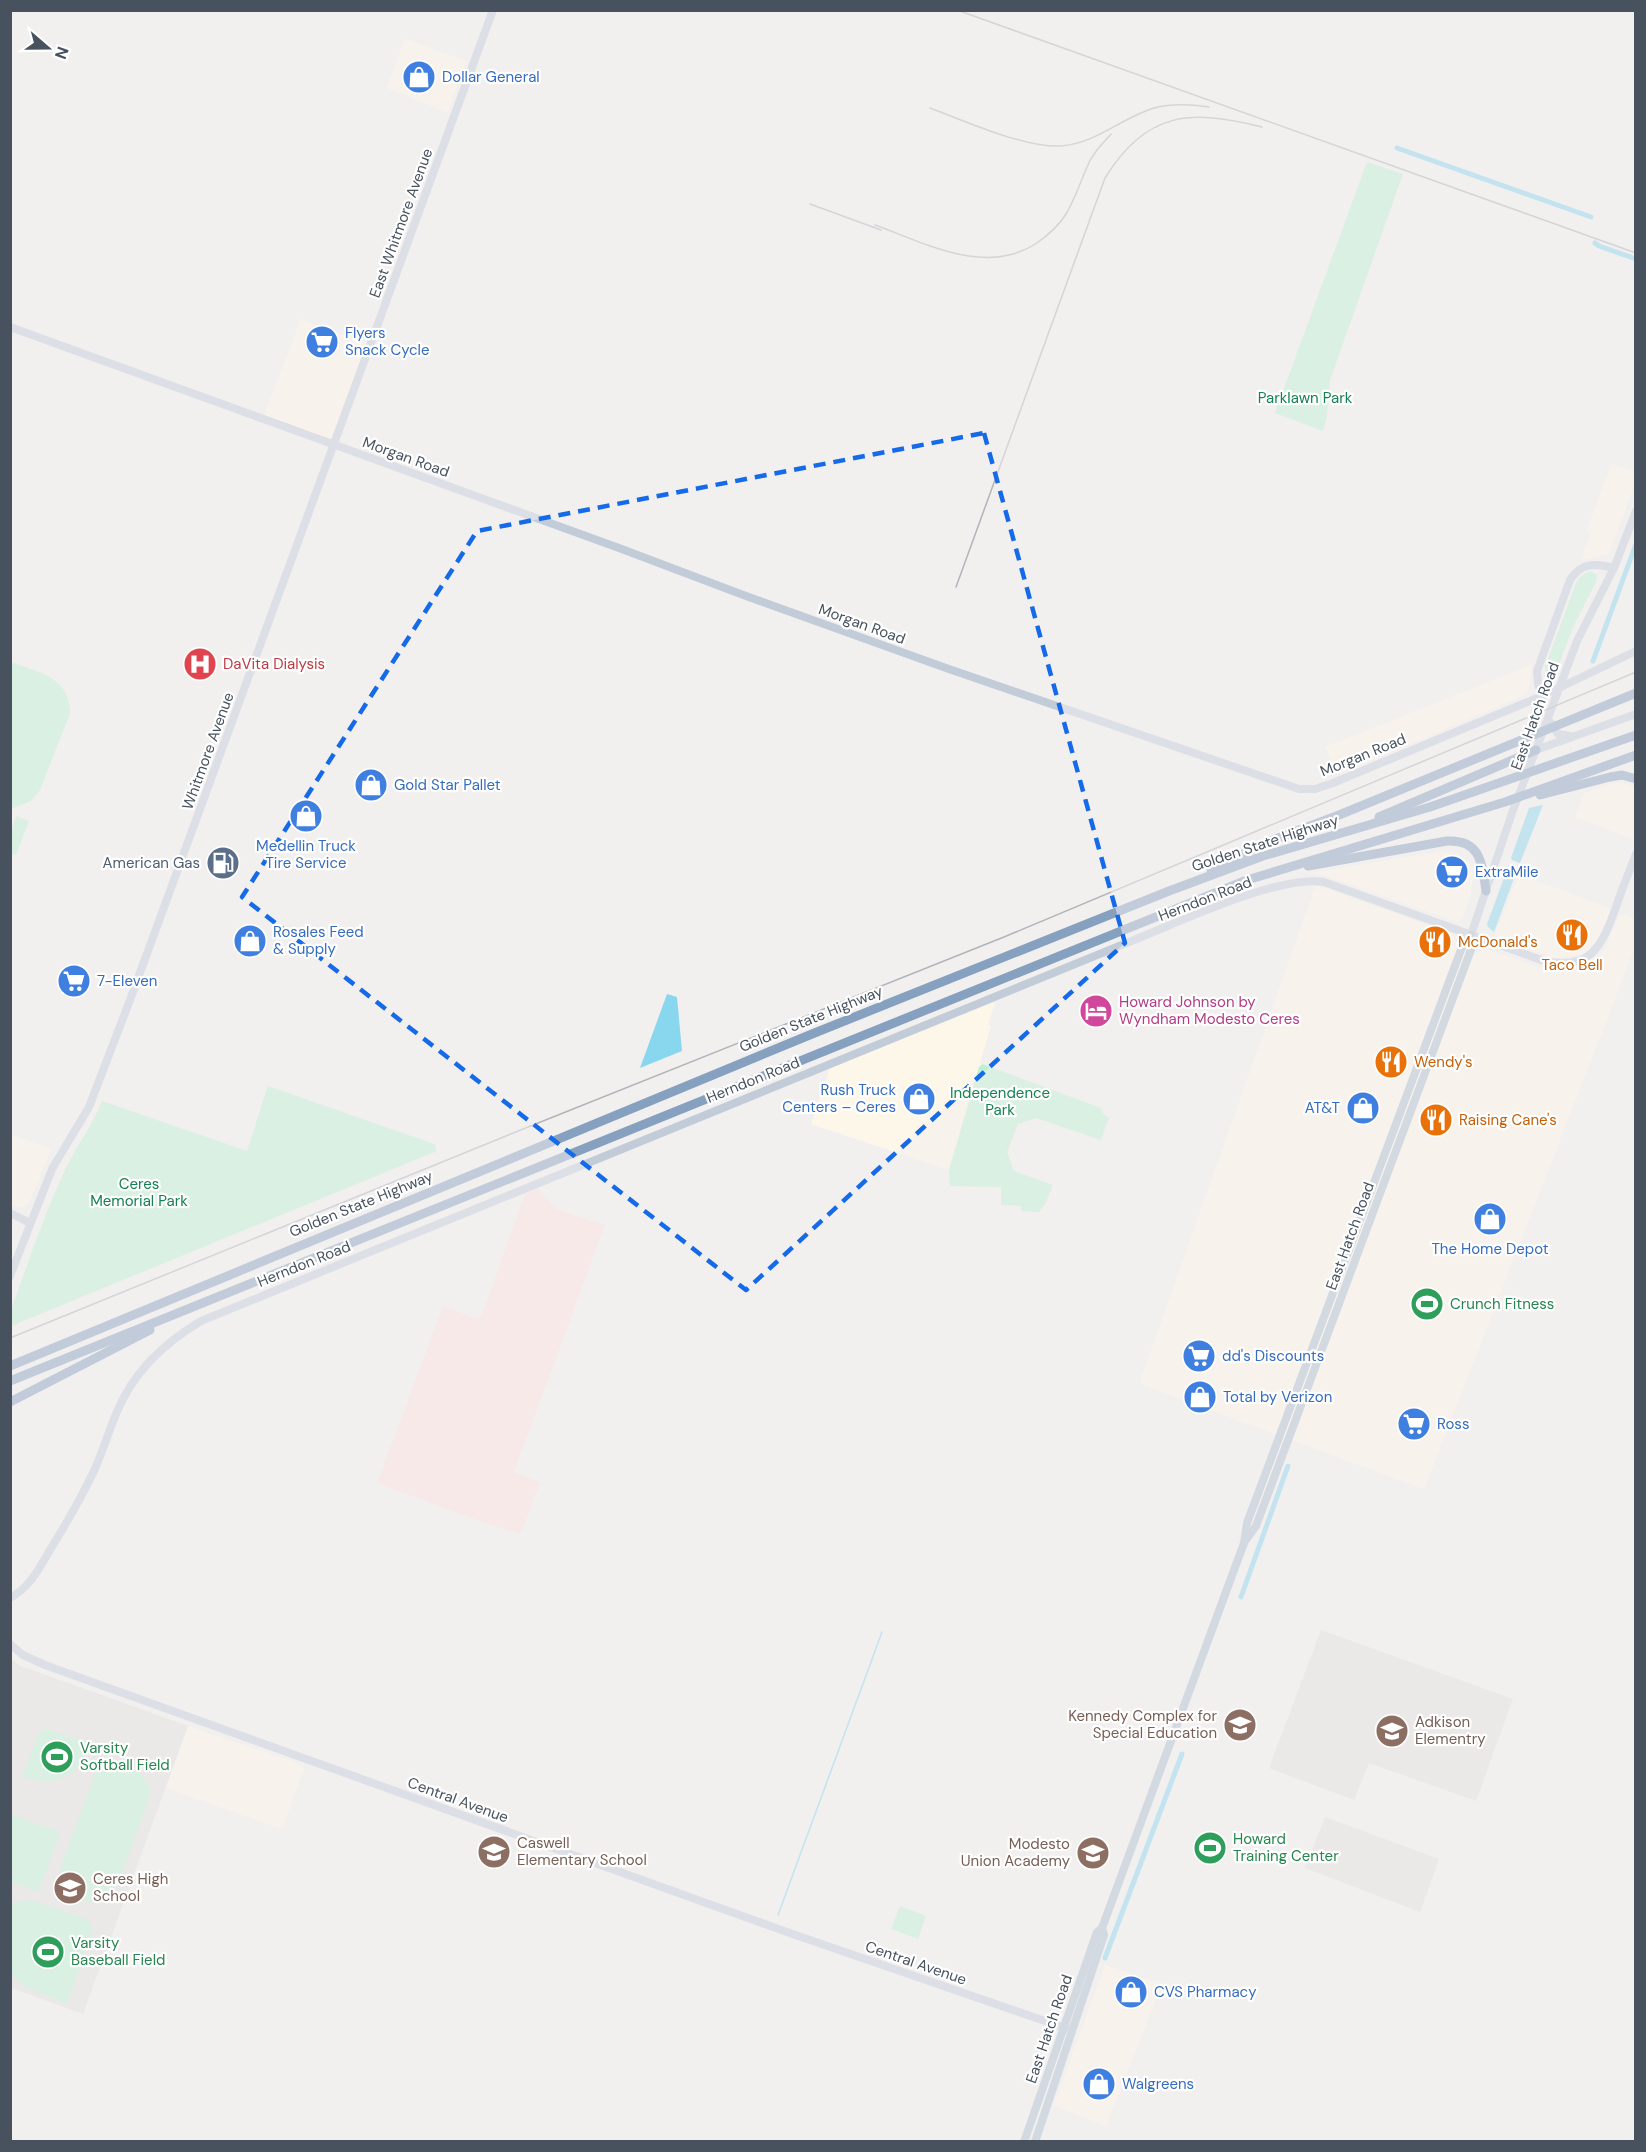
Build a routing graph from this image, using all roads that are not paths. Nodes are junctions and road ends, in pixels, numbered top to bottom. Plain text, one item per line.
1 (494, 10) edge
2 (10, 327) edge
3 (333, 446) junction
4 (1635, 511) edge
5 (1614, 568) junction
6 (1635, 651) edge
7 (1635, 693) edge
8 (1542, 696) junction
9 (1635, 714) edge
10 (1549, 715) junction
11 (1635, 735) edge
12 (1576, 736) junction
13 (1536, 750) junction
14 (1635, 755) edge
15 (1635, 779) edge
16 (1505, 802) junction
17 (1325, 838) junction
18 (1635, 854) edge
19 (1279, 870) junction
20 (1168, 891) junction
21 (1486, 891) junction
22 (1471, 935) junction
23 (10, 1213) edge
24 (30, 1223) junction
25 (10, 1276) edge
26 (195, 1307) junction
27 (10, 1366) edge
28 (10, 1381) edge
29 (10, 1402) edge
30 (10, 1598) edge
31 (10, 1644) edge
32 (1068, 2029) junction
33 (1024, 2142) edge
34 (1035, 2142) edge

1 - 3 street, East Whitmore Avenue
2 - 3 street, Morgan Road
3 - 8 street, Morgan Road
3 - 24 street, Whitmore Avenue
4 - 5 street, East Hatch Road
5 - 8 street
5 - 10 street, East Hatch Road
6 - 8 street, Morgan Road
7 - 20 highway
9 - 12 street
10 - 12 street
10 - 13 street, East Hatch Road
11 - 17 highway, Golden State Highway
12 - 13 street
13 - 17 highway
13 - 21 street, East Hatch Road
14 - 16 highway, Golden State Highway
15 - 16 highway
16 - 19 highway, Golden State Highway
17 - 20 highway, Golden State Highway
18 - 22 street, Herndon Road
19 - 21 highway
19 - 26 highway, Golden State Highway
20 - 27 highway, Golden State Highway
21 - 22 street, East Hatch Road
22 - 30 street, Herndon Road
22 - 32 main road, East Hatch Road
23 - 24 street
24 - 25 street
26 - 28 highway, Golden State Highway
26 - 29 highway
31 - 32 street, Central Avenue
32 - 33 main road, East Hatch Road
32 - 34 main road, East Hatch Road

